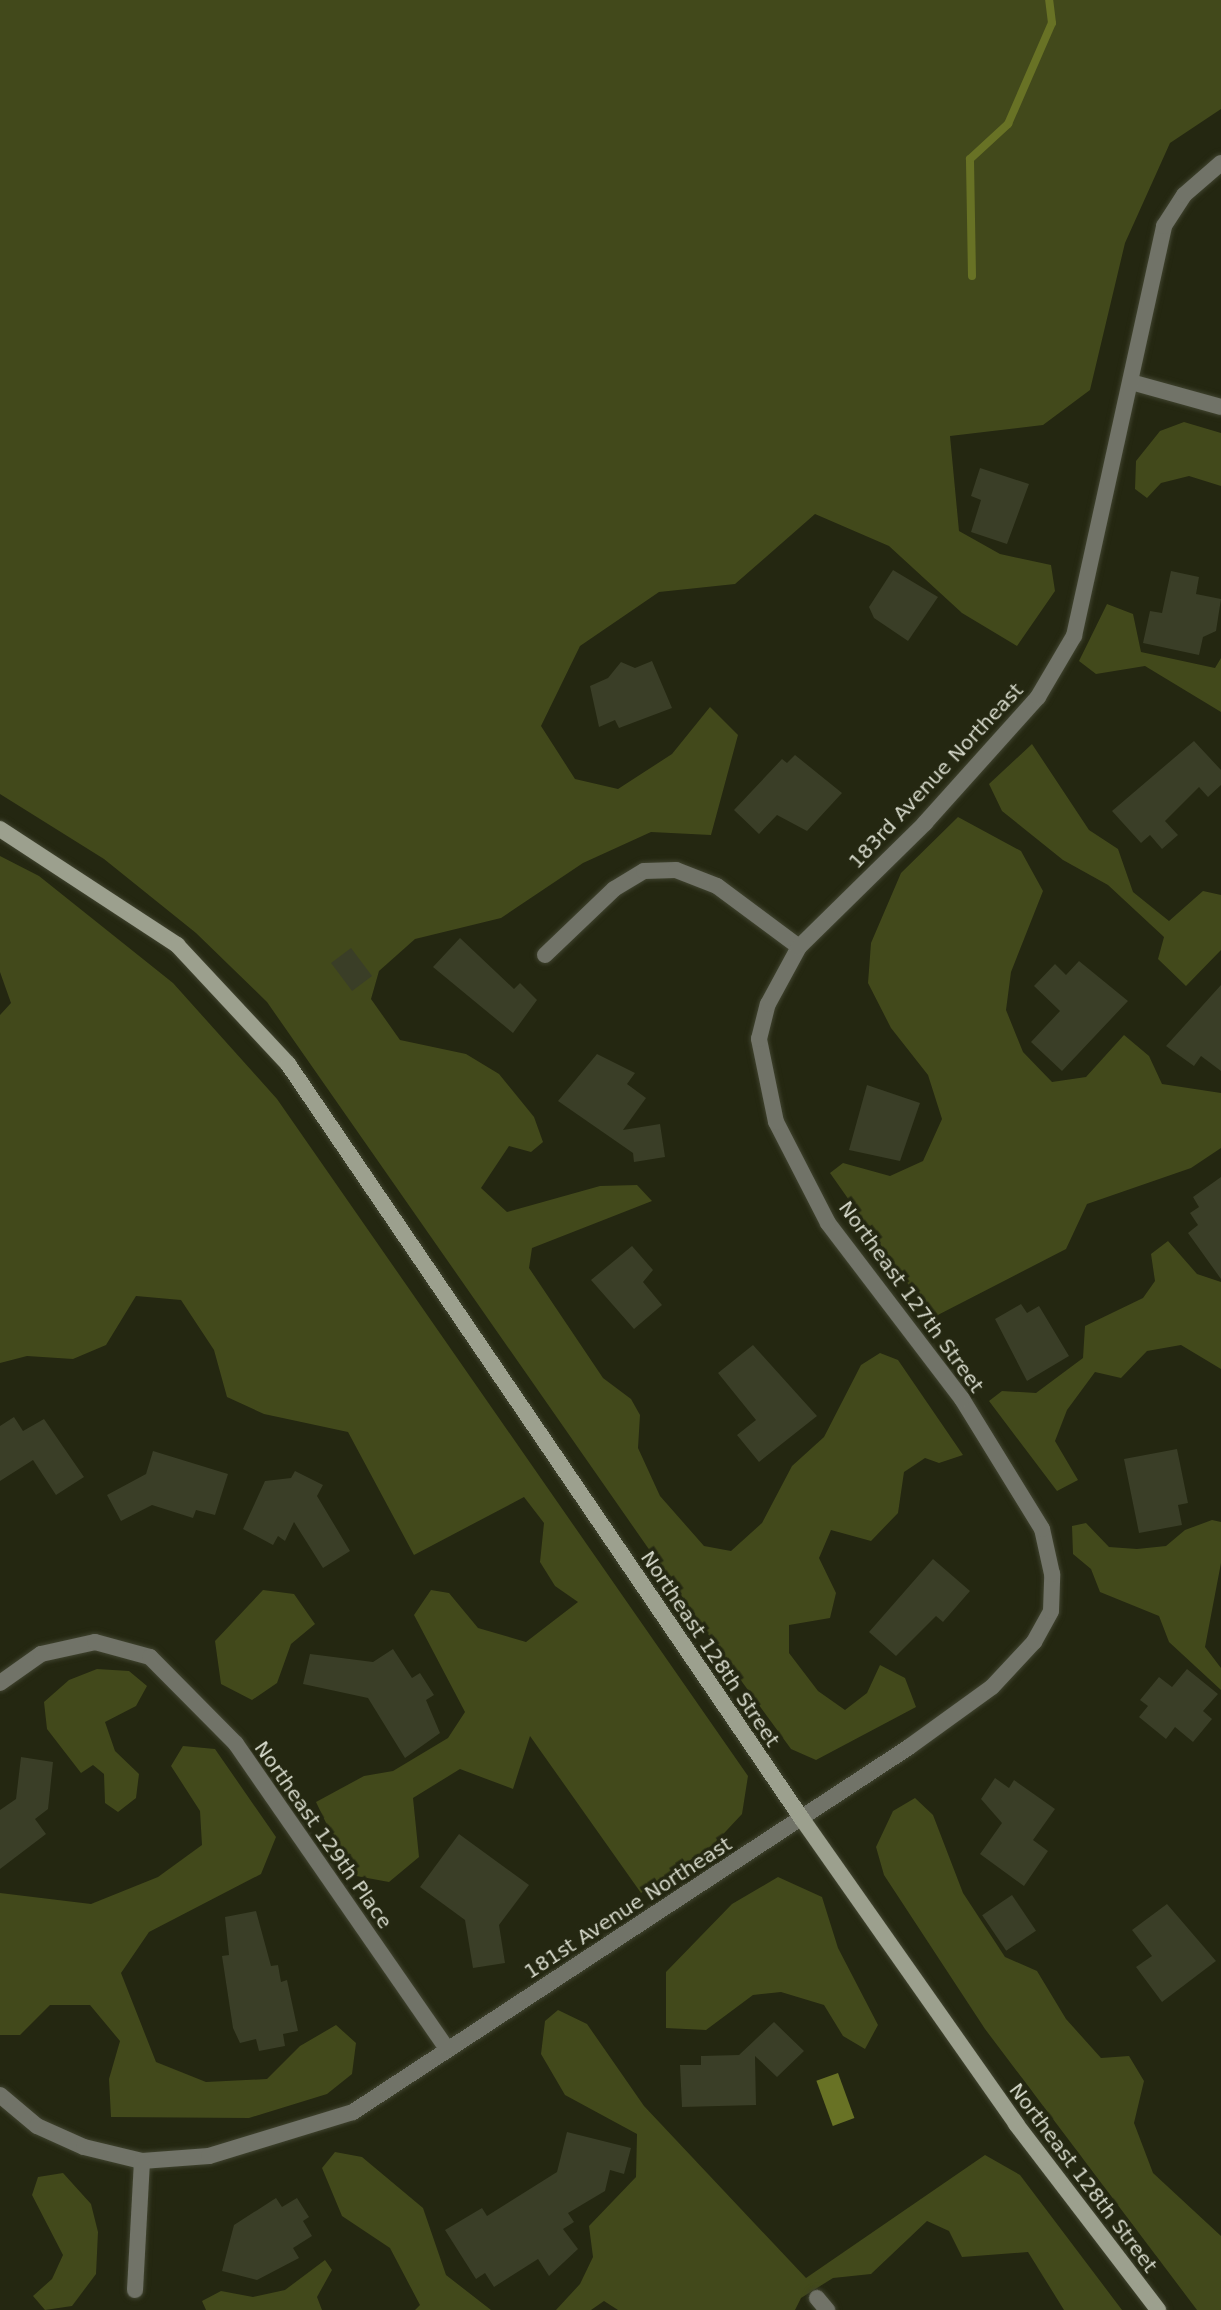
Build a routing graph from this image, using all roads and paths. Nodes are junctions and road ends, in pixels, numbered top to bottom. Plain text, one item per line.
1 (1221, 163) edge
2 (1131, 382) junction
3 (1221, 407) edge
4 (0, 829) edge
5 (799, 947) junction
6 (545, 955) dead end
7 (1052, 1574) joint
8 (0, 1683) edge
9 (802, 1819) junction
10 (447, 2049) junction
11 (0, 2095) edge
12 (142, 2161) junction
13 (135, 2290) dead end
14 (1158, 2310) edge

1 - 2 street, 183rd Avenue Northeast
2 - 3 street
2 - 5 street, 183rd Avenue Northeast
4 - 9 street, Northeast 128th Street
5 - 6 street
5 - 7 street, Northeast 127th Street
7 - 9 street, 181st Avenue Northeast
8 - 10 street, Northeast 129th Place
9 - 10 street, 181st Avenue Northeast
9 - 14 street, Northeast 128th Street
10 - 12 street, 181st Avenue Northeast
11 - 12 street, 181st Avenue Northeast
12 - 13 street

